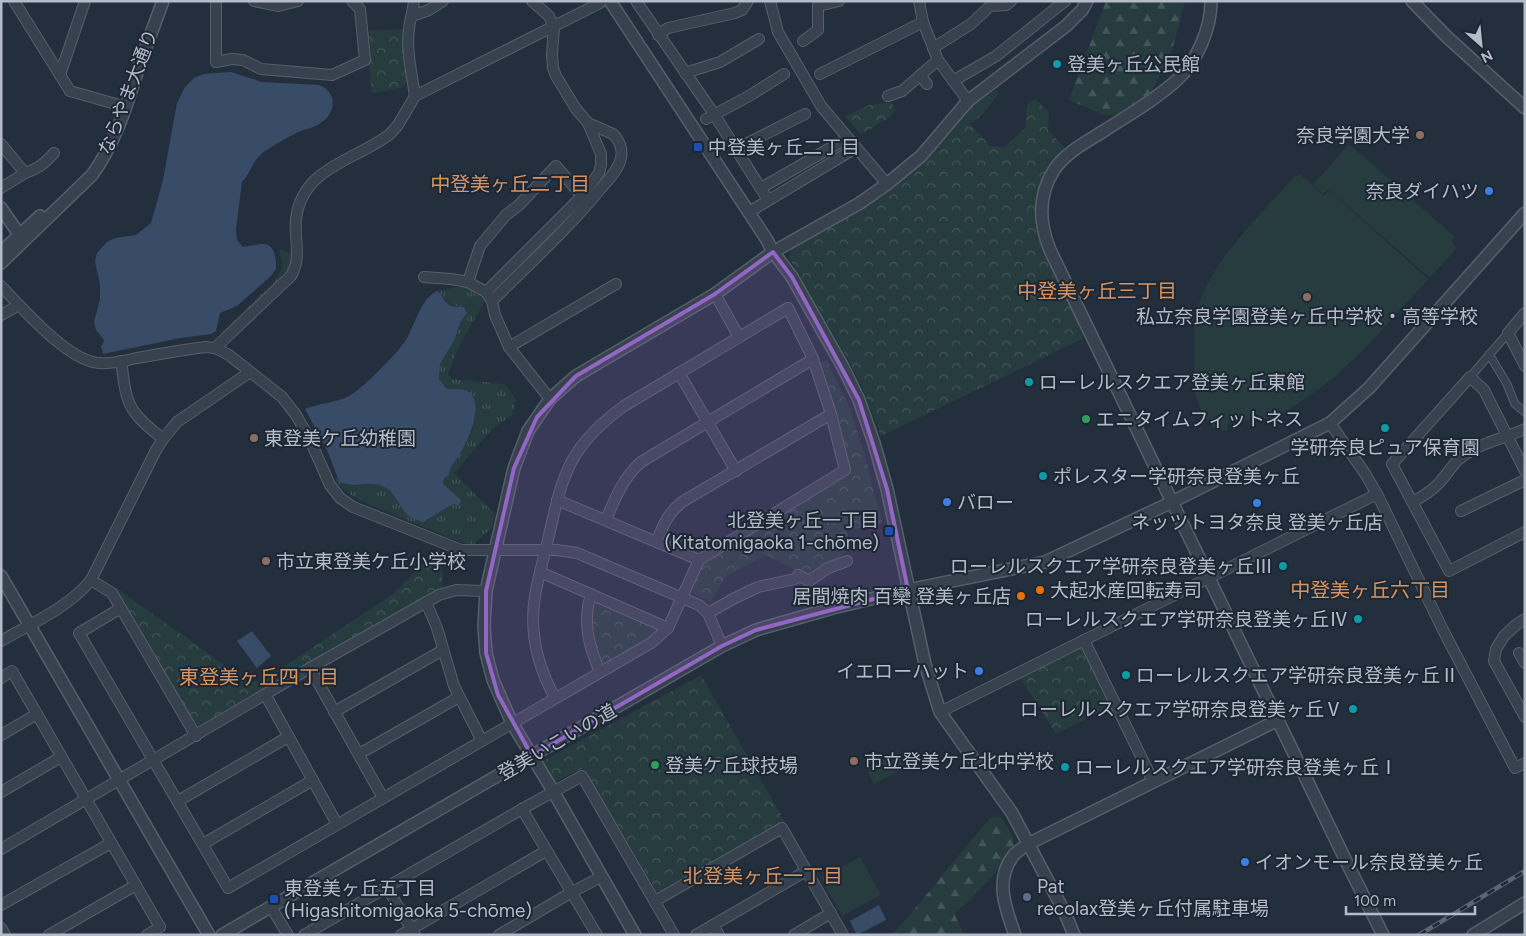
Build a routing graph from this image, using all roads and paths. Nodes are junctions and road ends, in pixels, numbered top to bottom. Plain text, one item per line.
1 (14, 1) edge
2 (85, 1) edge
3 (156, 1) edge
4 (163, 1) edge
5 (216, 1) edge
6 (254, 1) edge
7 (298, 1) edge
8 (352, 1) edge
9 (414, 1) edge
10 (443, 1) edge
11 (532, 1) edge
12 (599, 1) edge
13 (610, 1) edge
14 (636, 1) edge
15 (748, 1) edge
16 (770, 1) edge
17 (838, 1) edge
18 (919, 1) edge
19 (1011, 1) edge
20 (1065, 1) edge
21 (1087, 1) edge
22 (1211, 1) edge
23 (1412, 1) edge
24 (412, 16) junction
25 (923, 22) junction
26 (554, 27) junction
27 (658, 35) junction
28 (759, 39) dead end
29 (803, 41) dead end
30 (934, 48) junction
31 (938, 60) junction
32 (685, 74) junction
33 (784, 74) dead end
34 (820, 74) dead end
35 (60, 75) junction
36 (920, 75) junction
37 (953, 81) junction
38 (927, 84) dead end
39 (415, 96) junction
40 (888, 96) dead end
41 (968, 101) junction
42 (122, 106) junction
43 (1525, 108) edge
44 (805, 114) dead end
45 (710, 116) junction
46 (588, 123) junction
47 (839, 143) dead end
48 (1, 144) edge
49 (736, 149) junction
50 (849, 152) dead end
51 (54, 153) dead end
52 (25, 172) junction
53 (888, 184) junction
54 (2, 187) edge
55 (761, 188) junction
56 (582, 196) junction
57 (768, 200) junction
58 (1, 208) edge
59 (749, 212) junction
60 (1525, 213) edge
61 (21, 238) junction
62 (1, 252) edge
63 (773, 252) junction
64 (1, 263) edge
65 (424, 277) dead end
66 (468, 282) junction
67 (616, 284) dead end
68 (1, 286) edge
69 (715, 294) junction
70 (489, 297) junction
71 (19, 305) junction
72 (1525, 313) edge
73 (1, 315) edge
74 (1508, 333) junction
75 (739, 337) junction
76 (509, 346) junction
77 (215, 348) junction
78 (1489, 354) junction
79 (814, 359) junction
80 (121, 361) junction
81 (1525, 366) edge
82 (250, 372) junction
83 (679, 373) junction
84 (1470, 377) junction
85 (550, 399) junction
86 (1525, 412) edge
87 (831, 414) junction
88 (708, 422) junction
89 (1330, 423) junction
90 (1525, 429) edge
91 (1508, 437) junction
92 (162, 439) junction
93 (736, 471) junction
94 (1525, 471) edge
95 (1525, 480) edge
96 (1377, 494) junction
97 (558, 500) junction
98 (1172, 502) junction
99 (1413, 502) junction
100 (1461, 511) dead end
101 (606, 520) junction
102 (1525, 532) edge
103 (656, 541) junction
104 (546, 550) junction
105 (494, 551) junction
106 (699, 560) junction
107 (847, 562) dead end
108 (540, 572) junction
109 (1, 576) edge
110 (1209, 578) junction
111 (91, 580) junction
112 (908, 590) junction
113 (486, 591) junction
114 (591, 594) junction
115 (681, 598) junction
116 (426, 602) junction
117 (121, 608) junction
118 (708, 613) junction
119 (1525, 619) edge
120 (29, 624) junction
121 (668, 628) junction
122 (1084, 640) junction
123 (1, 641) edge
124 (722, 646) junction
125 (443, 650) junction
126 (1519, 653) dead end
127 (1525, 663) edge
128 (310, 668) junction
129 (600, 672) junction
130 (1, 678) edge
131 (265, 694) junction
132 (459, 698) junction
133 (555, 698) junction
134 (334, 712) junction
135 (940, 712) junction
136 (37, 714) junction
137 (1525, 717) edge
138 (1278, 720) junction
139 (512, 723) junction
140 (1, 735) edge
141 (196, 736) junction
142 (288, 736) junction
143 (482, 740) junction
144 (359, 754) junction
145 (532, 756) junction
146 (61, 757) junction
147 (154, 760) junction
148 (1525, 763) edge
149 (120, 780) junction
150 (313, 780) junction
151 (1153, 781) junction
152 (553, 791) junction
153 (1, 792) edge
154 (383, 798) junction
155 (86, 799) junction
156 (178, 801) junction
157 (522, 809) junction
158 (337, 824) junction
159 (111, 842) junction
160 (203, 844) junction
161 (1028, 844) junction
162 (1, 849) edge
163 (546, 851) junction
164 (806, 871) junction
165 (601, 877) junction
166 (136, 885) junction
167 (386, 886) junction
168 (572, 892) junction
169 (655, 901) junction
170 (1525, 903) edge
171 (1, 905) edge
172 (271, 907) junction
173 (831, 913) junction
174 (713, 925) junction
175 (1, 928) edge
176 (413, 932) edge
177 (5, 935) edge
178 (49, 935) edge
179 (147, 935) edge
180 (209, 935) edge
181 (222, 935) edge
182 (288, 935) edge
183 (304, 935) edge
184 (401, 935) edge
185 (499, 935) edge
186 (597, 935) edge
187 (635, 935) edge
188 (674, 935) edge
189 (696, 935) edge
190 (719, 935) edge
191 (794, 935) edge
192 (843, 935) edge
193 (1015, 935) edge
194 (1074, 935) edge
195 (1383, 935) edge
196 (1473, 935) edge

1 - 35 street
2 - 35 street
3 - 42 street
4 - 42 street, ならやま大通り
5 - 8 street
6 - 7 street
9 - 24 street
10 - 24 street
11 - 26 street
12 - 26 street
13 - 59 street
14 - 27 street
15 - 27 street
16 - 53 street
17 - 29 street
18 - 25 street
19 - 30 street
20 - 37 street
21 - 41 street
22 - 98 street
23 - 43 street
24 - 39 street
25 - 30 street
25 - 34 street
26 - 39 street
26 - 46 street
27 - 32 street
28 - 32 street
30 - 31 street
31 - 36 street
31 - 37 street
32 - 45 street
33 - 45 street
35 - 42 street
36 - 38 street
36 - 40 street
37 - 41 street
39 - 77 street
41 - 53 street
42 - 61 street, ならやま大通り
44 - 49 street
45 - 49 street
46 - 56 street
46 - 70 street
47 - 55 street
48 - 52 street
49 - 55 street
50 - 57 street
51 - 52 street
52 - 54 street
53 - 63 street
55 - 57 street
56 - 66 street
56 - 70 street
57 - 59 street
58 - 61 street
59 - 63 street
60 - 89 street, 登美いこいの道
61 - 62 street
61 - 64 street, ならやま大通り
63 - 69 street
63 - 112 street
65 - 66 street
66 - 70 street
67 - 76 street
68 - 71 street
69 - 75 street
69 - 85 street
70 - 76 street
71 - 73 street
71 - 80 street
72 - 74 street
74 - 78 street
74 - 81 street
75 - 79 street
75 - 83 street
76 - 85 street
77 - 80 street
77 - 82 street
78 - 84 street
78 - 86 street
79 - 87 street
79 - 88 street
80 - 92 street
82 - 92 street
82 - 105 street
83 - 88 street
83 - 97 street
84 - 91 street
84 - 99 street
85 - 105 street
87 - 93 street
87 - 106 street
88 - 93 street
88 - 101 street
89 - 96 street
89 - 98 street, 登美いこいの道
90 - 91 street
91 - 94 street
91 - 99 street
92 - 111 street
93 - 103 street
95 - 100 street
96 - 110 street
96 - 148 street
97 - 101 street
97 - 104 street
98 - 110 street
98 - 112 street, 登美いこいの道
99 - 102 street
101 - 103 street
103 - 106 street
104 - 105 street
104 - 108 street
104 - 115 street
105 - 113 street
106 - 115 street
107 - 118 street
108 - 114 street
108 - 133 street
109 - 120 street
110 - 122 street
110 - 138 street
111 - 117 street
111 - 120 street
112 - 124 street, 登美いこいの道
112 - 135 street
113 - 116 street
113 - 139 street
114 - 121 street
114 - 129 street
115 - 118 street
115 - 121 street
116 - 125 street
116 - 128 street
117 - 141 street
117 - 147 street
118 - 124 street
119 - 137 street
120 - 123 street
120 - 149 street
121 - 129 street
122 - 135 street
122 - 151 street
124 - 145 street, 登美いこいの道
125 - 132 street
125 - 134 street
126 - 127 street
128 - 131 street
128 - 134 street
129 - 133 street
130 - 136 street
131 - 141 street
131 - 142 street
132 - 143 street
132 - 144 street
133 - 139 street
134 - 144 street
135 - 161 street
136 - 140 street
136 - 146 street
138 - 151 street
138 - 195 street
139 - 143 street
139 - 145 street
141 - 147 street
142 - 150 street
142 - 156 street
143 - 154 street
144 - 154 street
145 - 152 street
145 - 172 street, 登美いこいの道
146 - 153 street
146 - 155 street
147 - 149 street
147 - 156 street
149 - 155 street
149 - 180 street
150 - 158 street
150 - 160 street
151 - 161 street
152 - 157 street
152 - 165 street
152 - 169 street
154 - 158 street
155 - 159 street
155 - 162 street
156 - 160 street
157 - 163 street
157 - 167 street
158 - 160 street
159 - 166 street
159 - 171 street
161 - 193 street
161 - 194 street
163 - 168 street
163 - 176 street
164 - 169 street
164 - 173 street
164 - 174 street
165 - 168 street
165 - 187 street
166 - 178 street
166 - 179 street
167 - 176 street
167 - 183 street
168 - 185 street
168 - 186 street
169 - 188 street
170 - 196 street
172 - 181 street, 登美いこいの道
172 - 182 street
173 - 191 street
173 - 192 street
174 - 189 street
174 - 190 street
175 - 177 street
176 - 184 street

